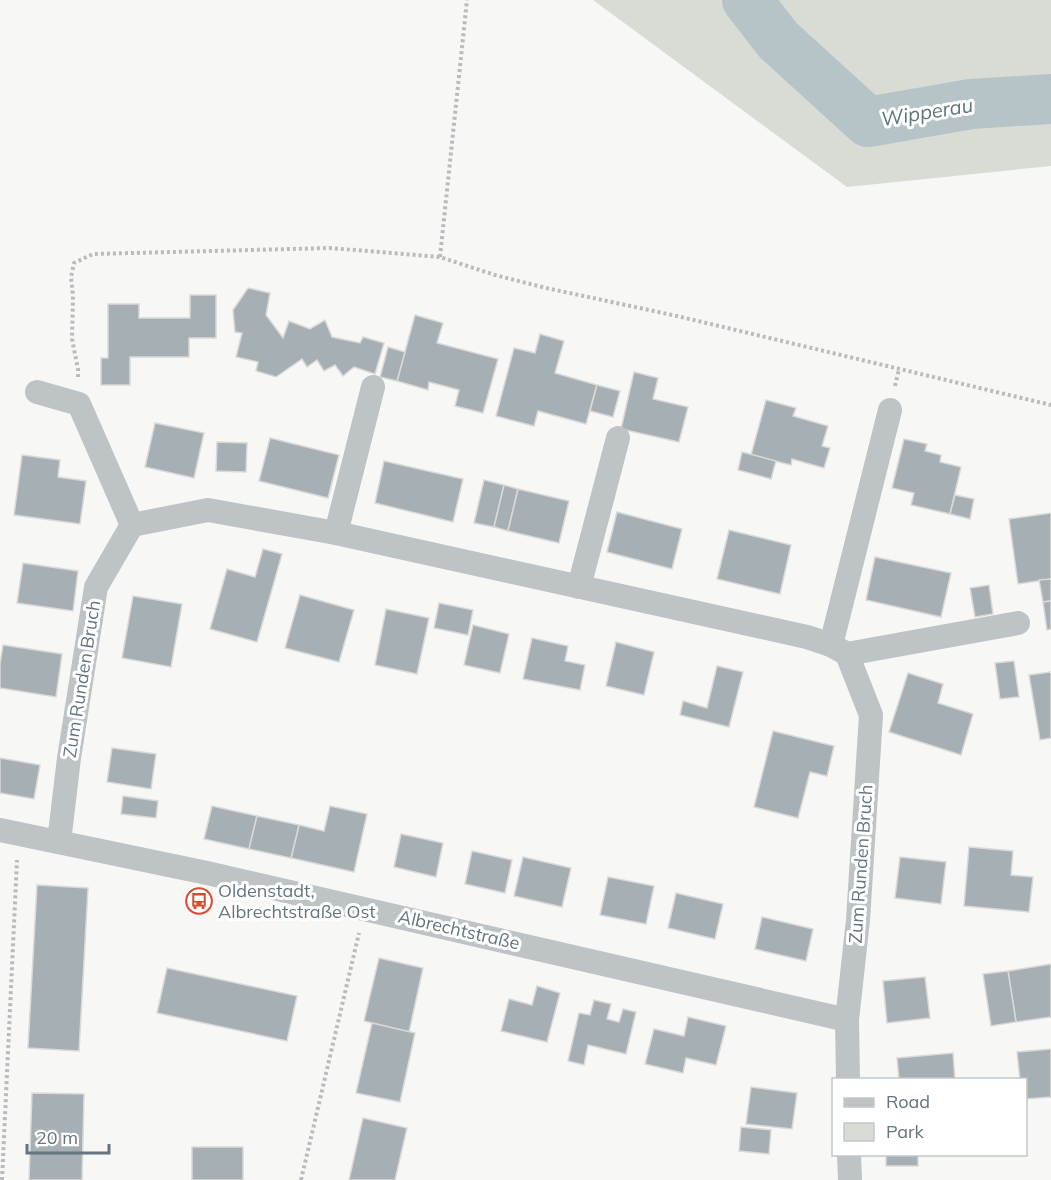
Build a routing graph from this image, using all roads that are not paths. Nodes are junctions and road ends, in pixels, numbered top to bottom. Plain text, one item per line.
1 (373, 387) dead end
2 (37, 392) dead end
3 (890, 410) dead end
4 (618, 438) dead end
5 (132, 525) junction
6 (336, 533) junction
7 (579, 587) junction
8 (1018, 623) dead end
9 (839, 650) junction
10 (9, 832) edge
11 (59, 842) junction
12 (847, 1020) junction
13 (848, 1078) edge
14 (849, 1156) edge
15 (850, 1180) edge

1 - 6 street
2 - 5 street
3 - 9 street
4 - 7 street
5 - 6 street
5 - 11 street, Zum Runden Bruch
6 - 7 street
7 - 9 street
8 - 9 street
9 - 12 street, Zum Runden Bruch
10 - 11 street, Albrechtstraße
11 - 12 street, Albrechtstraße
12 - 13 street, Zum Runden Bruch
14 - 15 street

